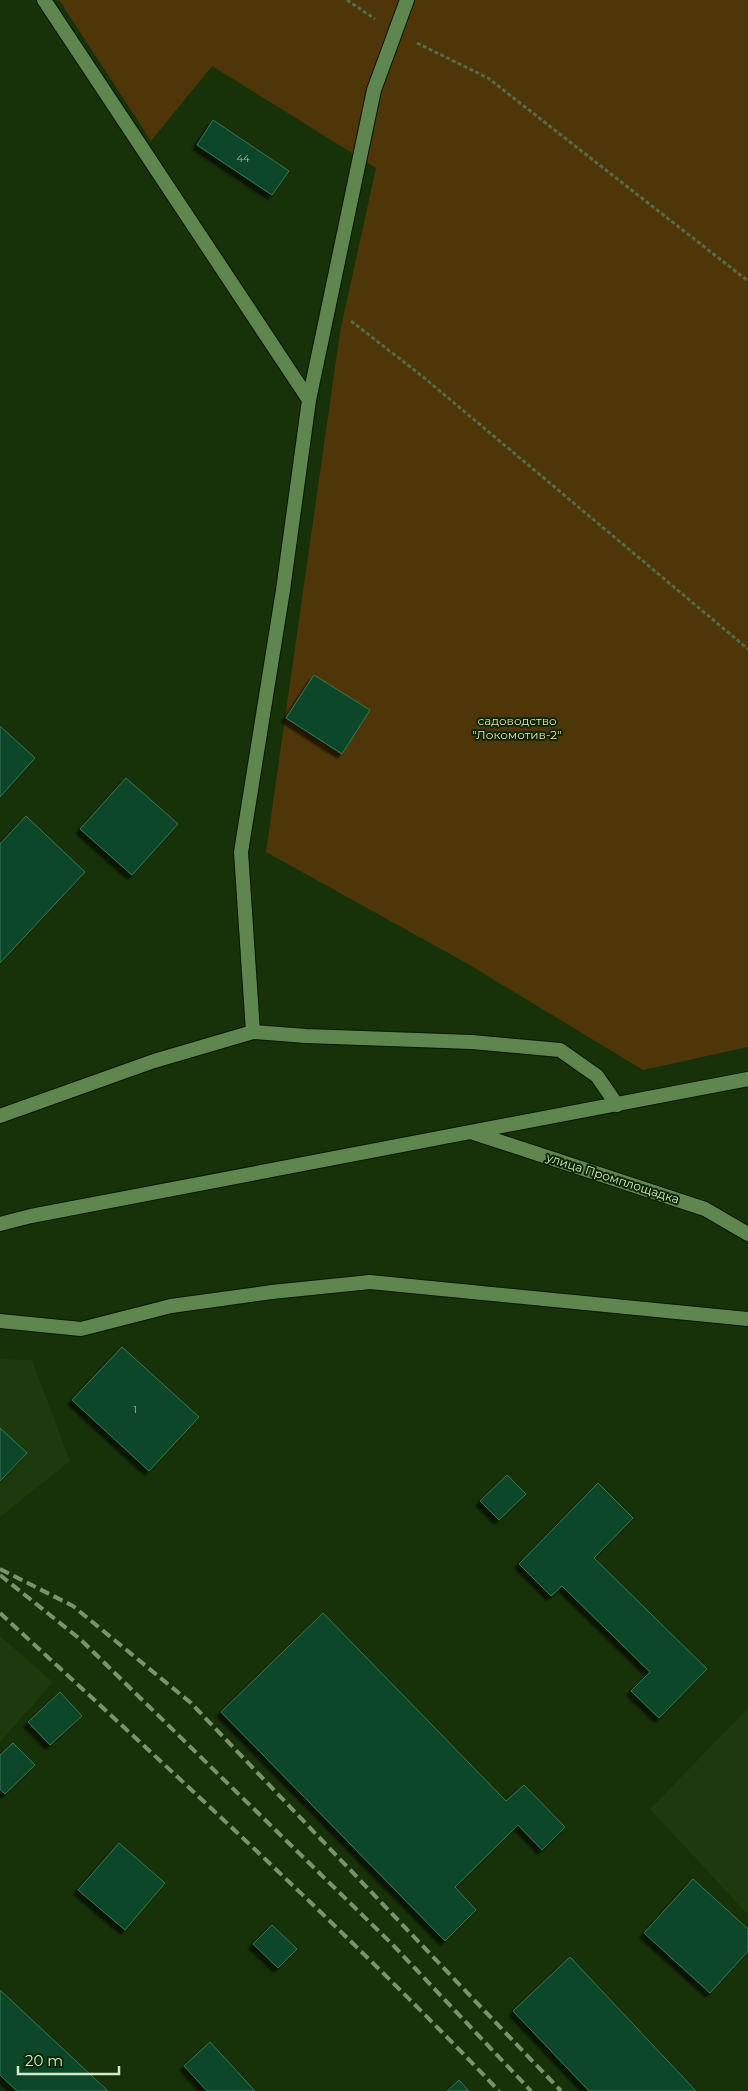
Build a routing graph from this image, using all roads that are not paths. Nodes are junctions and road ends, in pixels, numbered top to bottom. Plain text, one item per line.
1 (44, 0) edge
2 (407, 0) edge
3 (309, 400) junction
4 (253, 1032) junction
5 (748, 1079) edge
6 (616, 1104) junction
7 (0, 1116) edge
8 (473, 1132) junction
9 (0, 1224) edge
10 (748, 1234) edge
11 (748, 1318) edge
12 (0, 1321) edge

1 - 3 street
2 - 3 street
3 - 4 street
4 - 6 street
4 - 7 street
5 - 6 street
6 - 8 street
8 - 9 street
8 - 10 street, улица Промплощадка
11 - 12 street

